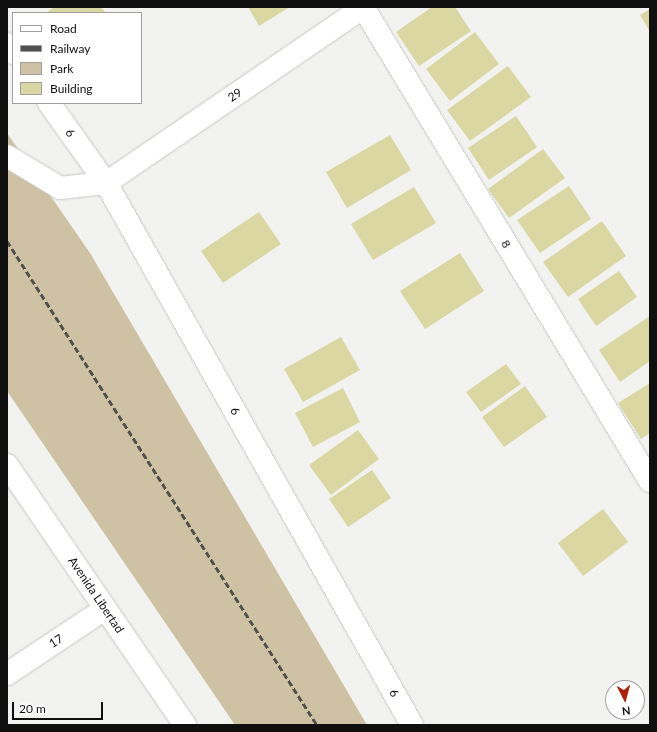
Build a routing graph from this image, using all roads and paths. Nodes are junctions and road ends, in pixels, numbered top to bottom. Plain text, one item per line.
1 (363, 7) edge
2 (50, 104) edge
3 (7, 156) edge
4 (106, 183) junction
5 (7, 465) edge
6 (648, 472) edge
7 (105, 609) junction
8 (7, 674) edge
9 (184, 725) edge
10 (412, 725) edge

1 - 4 street, 29
1 - 6 street, 8
2 - 4 street, 6
3 - 4 street
4 - 10 street, 6
5 - 7 street, Avenida Libertad
7 - 8 street, 17
7 - 9 street, Avenida Libertad

